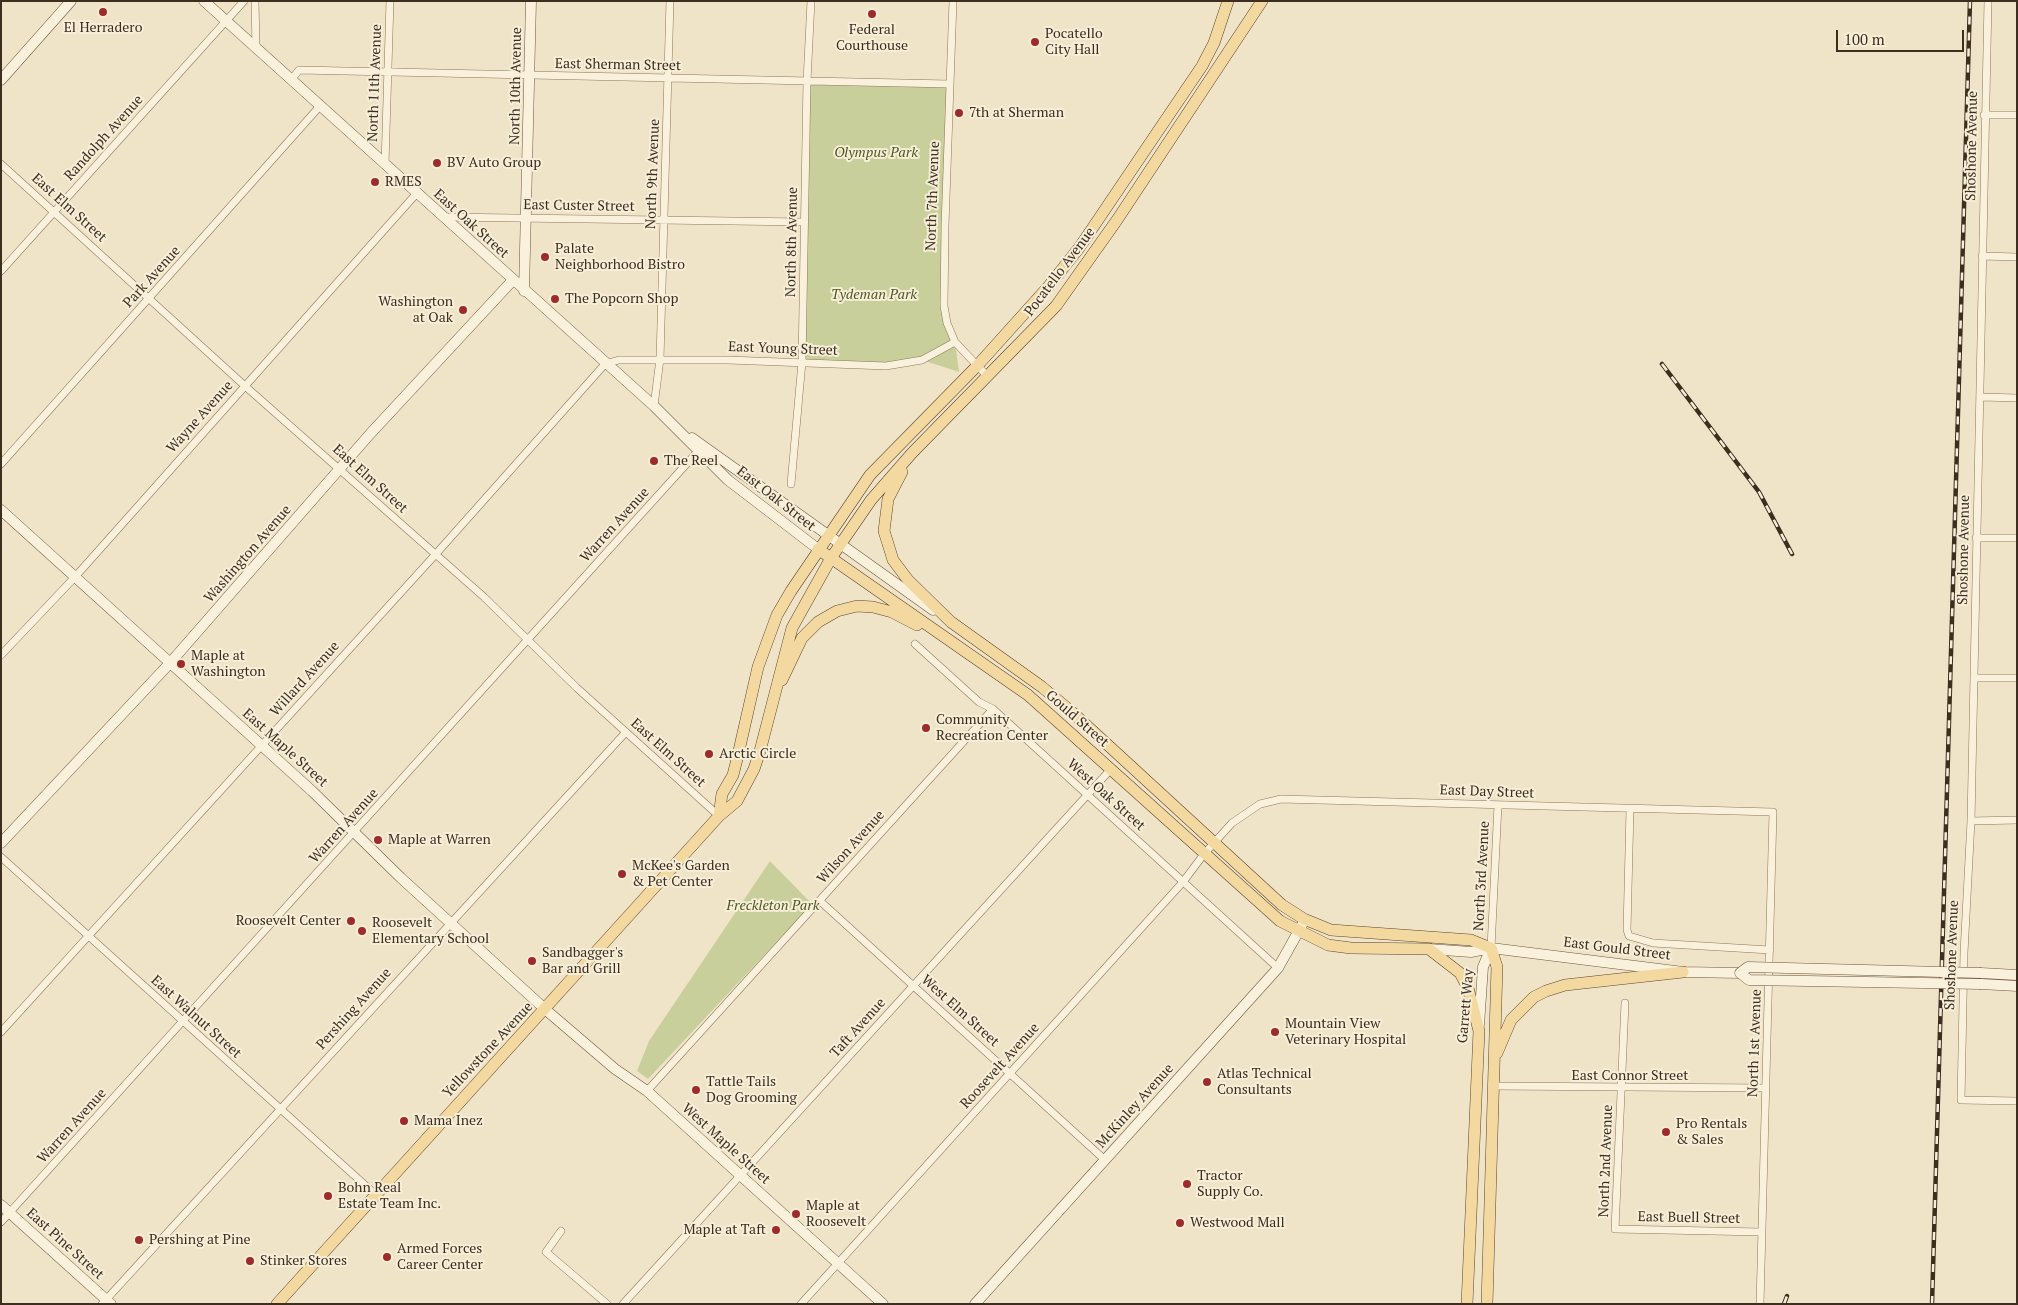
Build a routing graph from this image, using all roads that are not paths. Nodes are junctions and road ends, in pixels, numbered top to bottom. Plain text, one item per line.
1 (71, 1) edge
2 (204, 1) edge
3 (244, 1) edge
4 (255, 1) edge
5 (390, 1) edge
6 (532, 1) edge
7 (670, 1) edge
8 (811, 1) edge
9 (953, 1) edge
10 (1228, 1) edge
11 (1262, 1) edge
12 (1988, 1) edge
13 (226, 21) junction
14 (256, 48) junction
15 (388, 72) junction
16 (530, 75) junction
17 (668, 78) junction
18 (1, 80) edge
19 (291, 80) junction
20 (807, 81) junction
21 (949, 84) junction
22 (320, 106) junction
23 (1984, 115) junction
24 (2017, 115) edge
25 (1, 164) edge
26 (385, 165) junction
27 (416, 193) junction
28 (54, 212) junction
29 (443, 217) junction
30 (526, 218) junction
31 (664, 219) junction
32 (804, 222) junction
33 (1982, 256) junction
34 (2017, 257) edge
35 (1, 271) edge
36 (513, 280) junction
37 (524, 291) junction
38 (149, 299) junction
39 (955, 342) junction
40 (660, 359) junction
41 (802, 362) junction
42 (605, 364) junction
43 (977, 366) junction
44 (988, 377) junction
45 (245, 386) junction
46 (1981, 397) junction
47 (2017, 398) edge
48 (654, 406) junction
49 (701, 448) junction
50 (912, 453) junction
51 (1, 464) edge
52 (341, 470) junction
53 (791, 484) dead end
54 (1, 510) edge
55 (828, 536) junction
56 (1976, 538) junction
57 (2017, 538) edge
58 (840, 544) junction
59 (818, 549) junction
60 (435, 555) junction
61 (831, 558) junction
62 (75, 577) junction
63 (951, 622) junction
64 (528, 640) junction
65 (915, 644) dead end
66 (965, 650) junction
67 (1, 656) edge
68 (170, 663) junction
69 (1974, 678) junction
70 (2017, 678) edge
71 (774, 698) junction
72 (993, 709) junction
73 (626, 732) junction
74 (262, 745) junction
75 (1111, 769) junction
76 (1087, 795) junction
77 (1498, 805) junction
78 (1630, 809) junction
79 (1774, 812) joint
80 (719, 816) junction
81 (2017, 820) edge
82 (1971, 821) junction
83 (356, 832) junction
84 (1, 843) edge
85 (1214, 843) junction
86 (1204, 854) junction
87 (1, 857) edge
88 (1184, 882) junction
89 (820, 901) junction
90 (1304, 919) junction
91 (450, 922) junction
92 (1299, 932) junction
93 (88, 936) junction
94 (1491, 948) junction
95 (1428, 950) junction
96 (1770, 950) junction
97 (1278, 968) junction
98 (1683, 972) junction
99 (1740, 972) junction
100 (2017, 975) edge
101 (913, 986) junction
102 (2017, 986) edge
103 (1625, 1004) dead end
104 (546, 1010) junction
105 (183, 1022) junction
106 (1, 1032) edge
107 (1479, 1032) junction
108 (1494, 1059) junction
109 (1011, 1074) junction
110 (1494, 1086) junction
111 (1621, 1088) junction
112 (1766, 1088) junction
113 (647, 1091) junction
114 (2017, 1101) edge
115 (281, 1109) junction
116 (1105, 1160) junction
117 (740, 1176) junction
118 (376, 1195) junction
119 (1, 1205) edge
120 (10, 1213) junction
121 (1, 1222) edge
122 (1616, 1229) joint
123 (561, 1231) dead end
124 (1761, 1232) junction
125 (838, 1264) junction
126 (107, 1302) edge
127 (277, 1304) edge
128 (607, 1304) edge
129 (623, 1304) edge
130 (801, 1304) edge
131 (883, 1304) edge
132 (975, 1304) edge
133 (1467, 1304) edge
134 (1487, 1304) edge
135 (1760, 1304) edge

1 - 18 street
2 - 13 street, East Oak Street
3 - 13 street, Randolph Avenue
4 - 14 street
5 - 15 street, North 11th Avenue
6 - 16 street, North 10th Avenue
7 - 17 street, North 9th Avenue
8 - 20 street, North 8th Avenue
9 - 21 street, North 7th Avenue
10 - 43 main road, Pocatello Avenue
11 - 44 main road, Pocatello Avenue
12 - 23 street, Shoshone Avenue
13 - 14 street, East Oak Street
13 - 28 street, Randolph Avenue
14 - 19 street, East Oak Street
15 - 16 street, East Sherman Street
15 - 19 street, East Sherman Street
15 - 26 street, North 11th Avenue
16 - 17 street, East Sherman Street
16 - 30 street, North 10th Avenue
17 - 20 street, East Sherman Street
17 - 31 street, North 9th Avenue
19 - 22 street, East Oak Street
20 - 21 street, East Sherman Street
20 - 32 street, North 8th Avenue
21 - 39 street, North 7th Avenue
22 - 26 street, East Oak Street
22 - 38 street, Park Avenue
23 - 24 street
23 - 33 street, Shoshone Avenue
25 - 28 street, East Elm Street
26 - 27 street, East Oak Street
27 - 29 street, East Oak Street
27 - 45 street, Wayne Avenue
28 - 35 street, Randolph Avenue
28 - 38 street, East Elm Street
29 - 30 street, East Custer Street
29 - 36 street, East Oak Street
30 - 31 street, East Custer Street
30 - 37 street, North 10th Avenue
31 - 32 street, East Custer Street
31 - 40 street, North 9th Avenue
32 - 41 street, North 8th Avenue
33 - 34 street
33 - 46 street, Shoshone Avenue
36 - 37 street, East Oak Street
36 - 52 street, Washington Avenue
37 - 42 street, East Oak Street
38 - 45 street, East Elm Street
38 - 51 street, Park Avenue
39 - 41 street, East Young Street
39 - 43 street, North 7th Avenue
40 - 41 street, East Young Street
40 - 42 street, East Young Street
40 - 48 street, North 9th Avenue
41 - 53 street, North 8th Avenue
42 - 48 street, East Oak Street
42 - 60 street, Willard Avenue
43 - 44 street, North 7th Avenue
43 - 55 main road, Pocatello Avenue
44 - 50 main road, Pocatello Avenue
45 - 52 street, East Elm Street
45 - 62 street, Wayne Avenue
46 - 47 street
46 - 56 street, Shoshone Avenue
48 - 49 street, East Oak Street
49 - 55 street, East Oak Street
49 - 59 street, East Oak Street
49 - 64 street, Warren Avenue
50 - 58 main road, Pocatello Avenue
50 - 63 main road
52 - 60 street, East Elm Street
52 - 68 street, Washington Avenue
54 - 62 street, East Maple Street
55 - 58 street, Gould Street
55 - 59 main road, Pocatello Avenue
56 - 57 street
56 - 69 street, Shoshone Avenue
58 - 61 main road, Pocatello Avenue
58 - 63 street, Gould Street
59 - 61 main road, Gould Street
59 - 80 main road
60 - 64 street, East Elm Street
60 - 74 street, Willard Avenue
61 - 66 main road, Gould Street
61 - 71 main road, Yellowstone Avenue
62 - 67 street, Wayne Avenue
62 - 68 street, East Maple Street
63 - 85 main road, Gould Street
64 - 73 street, East Elm Street
64 - 83 street, Warren Avenue
65 - 72 street, West Oak Street
66 - 71 main road
66 - 75 main road, Gould Street
68 - 74 street, East Maple Street
68 - 84 street, Washington Avenue
69 - 70 street
69 - 82 street, Shoshone Avenue
71 - 80 main road, Yellowstone Avenue
72 - 76 street, West Oak Street
72 - 89 street, Wilson Avenue
73 - 80 street, East Elm Street
73 - 91 street, Pershing Avenue
74 - 83 street, East Maple Street
74 - 93 street, Willard Avenue
75 - 76 street, Taft Avenue
75 - 86 main road, Gould Street
76 - 88 street, West Oak Street
76 - 101 street, Taft Avenue
77 - 78 street, East Day Street
77 - 85 street, East Day Street
77 - 94 street, North 3rd Avenue
78 - 79 street, East Day Street
78 - 96 street
79 - 96 street, North 1st Avenue
80 - 104 main road, Yellowstone Avenue
81 - 82 street
82 - 114 street, Shoshone Avenue
83 - 91 street, East Maple Street
83 - 105 street, Warren Avenue
85 - 86 street, Roosevelt Avenue
85 - 90 main road, Gould Street
86 - 88 street, Roosevelt Avenue
86 - 92 main road, Gould Street
87 - 93 street, East Walnut Street
88 - 97 street, West Oak Street
88 - 109 street, Roosevelt Avenue
89 - 101 street, West Elm Street
89 - 113 street, Wilson Avenue
90 - 92 street, McKinley Avenue
90 - 94 main road, East Gould Street
91 - 104 street, East Maple Street
91 - 115 street, Pershing Avenue
92 - 95 main road, East Gould Street
92 - 97 street, McKinley Avenue
93 - 105 street, East Walnut Street
93 - 106 street, Willard Avenue
94 - 95 street, East Gould Street
94 - 98 street, East Gould Street
94 - 107 street, Garrett Way
94 - 108 main road, Garrett Way
95 - 107 main road
96 - 112 street, North 1st Avenue
97 - 116 street, McKinley Avenue
98 - 99 street, East Gould Street
98 - 108 main road
99 - 100 street, East Gould Street, bridge
99 - 102 street, East Gould Street, bridge
101 - 109 street, West Elm Street
101 - 117 street, Taft Avenue
103 - 111 street, North 2nd Avenue
104 - 113 street, West Maple Street
104 - 118 main road, Yellowstone Avenue
105 - 115 street, East Walnut Street
105 - 120 street, Warren Avenue
107 - 133 main road, Garrett Way
108 - 110 main road, Garrett Way
109 - 116 street, West Elm Street
109 - 125 street, Roosevelt Avenue
110 - 111 street, East Connor Street
110 - 134 main road, Garrett Way
111 - 112 street, East Connor Street
111 - 122 street, North 2nd Avenue
112 - 124 street, North 1st Avenue
113 - 117 street, West Maple Street
115 - 118 street, East Walnut Street
115 - 126 street, Pershing Avenue
116 - 132 street, McKinley Avenue
117 - 125 street, West Maple Street
117 - 129 street, Taft Avenue
118 - 127 main road, Yellowstone Avenue
119 - 120 street, East Pine Street
120 - 121 street, Warren Avenue
120 - 126 street, East Pine Street
122 - 124 street, East Buell Street
123 - 128 street
124 - 135 street, North 1st Avenue
125 - 130 street, Roosevelt Avenue
125 - 131 street, West Maple Street

